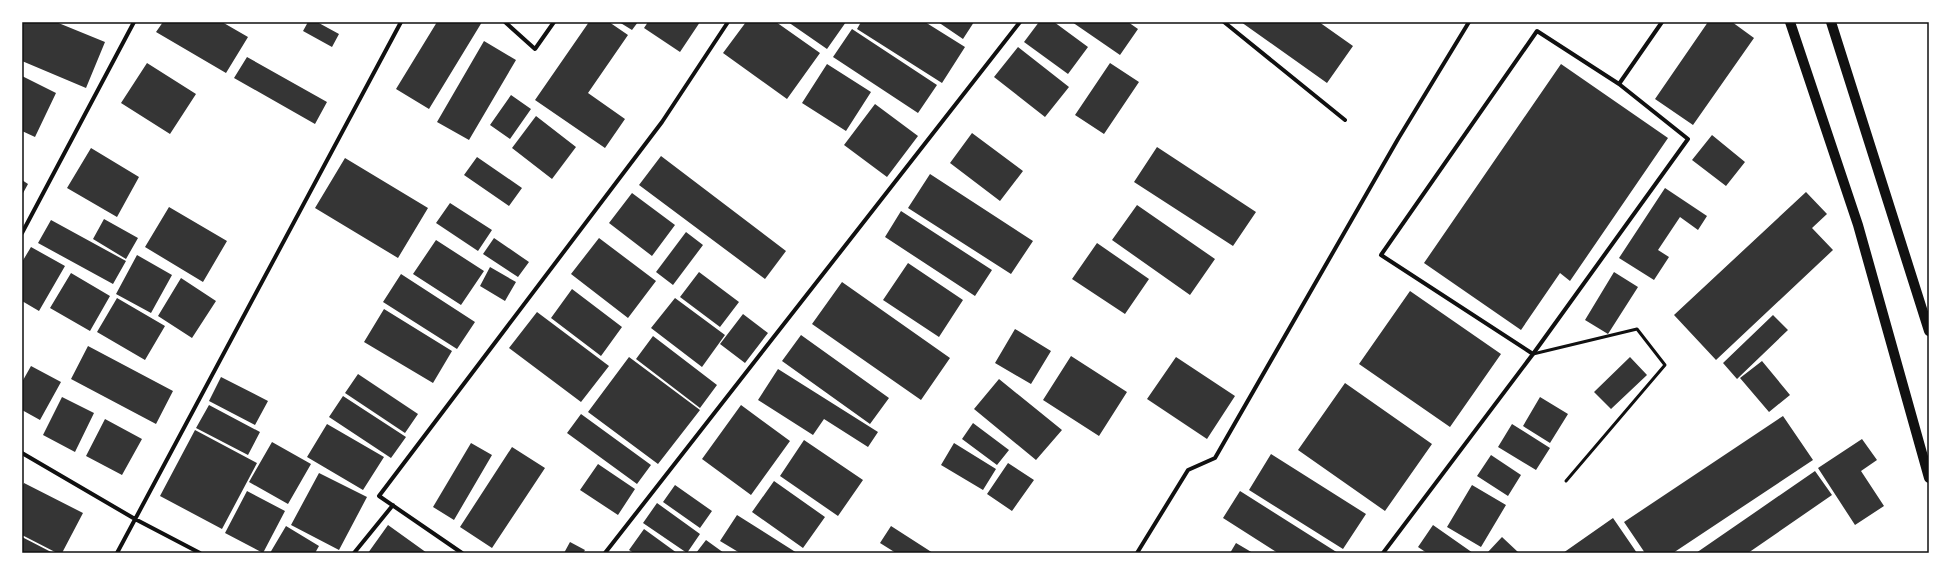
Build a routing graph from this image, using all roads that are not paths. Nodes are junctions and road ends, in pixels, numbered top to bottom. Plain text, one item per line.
1 (134, 22) edge
2 (401, 22) edge
3 (505, 22) edge
4 (554, 22) edge
5 (728, 22) edge
6 (1020, 22) edge
7 (1224, 22) edge
8 (1469, 22) edge
9 (1662, 22) edge
10 (1790, 22) edge
11 (1831, 22) edge
12 (1619, 84) junction
13 (1345, 120) dead end
14 (22, 233) edge
15 (1929, 330) edge
16 (1533, 354) junction
17 (22, 454) edge
18 (1929, 478) edge
19 (1566, 481) dead end
20 (393, 505) junction
21 (135, 519) junction
22 (117, 553) edge
23 (200, 553) edge
24 (354, 553) edge
25 (462, 553) edge
26 (605, 553) edge
27 (1137, 553) edge
28 (1383, 553) edge

1 - 14 street
2 - 21 street
3 - 4 street
5 - 20 street
6 - 26 street
7 - 13 street
8 - 27 street
9 - 12 street
10 - 18 main road
11 - 15 main road
12 - 16 street
12 - 16 street
16 - 19 lane
16 - 28 street
17 - 21 street
20 - 24 street
20 - 25 street
21 - 22 street
21 - 23 street

